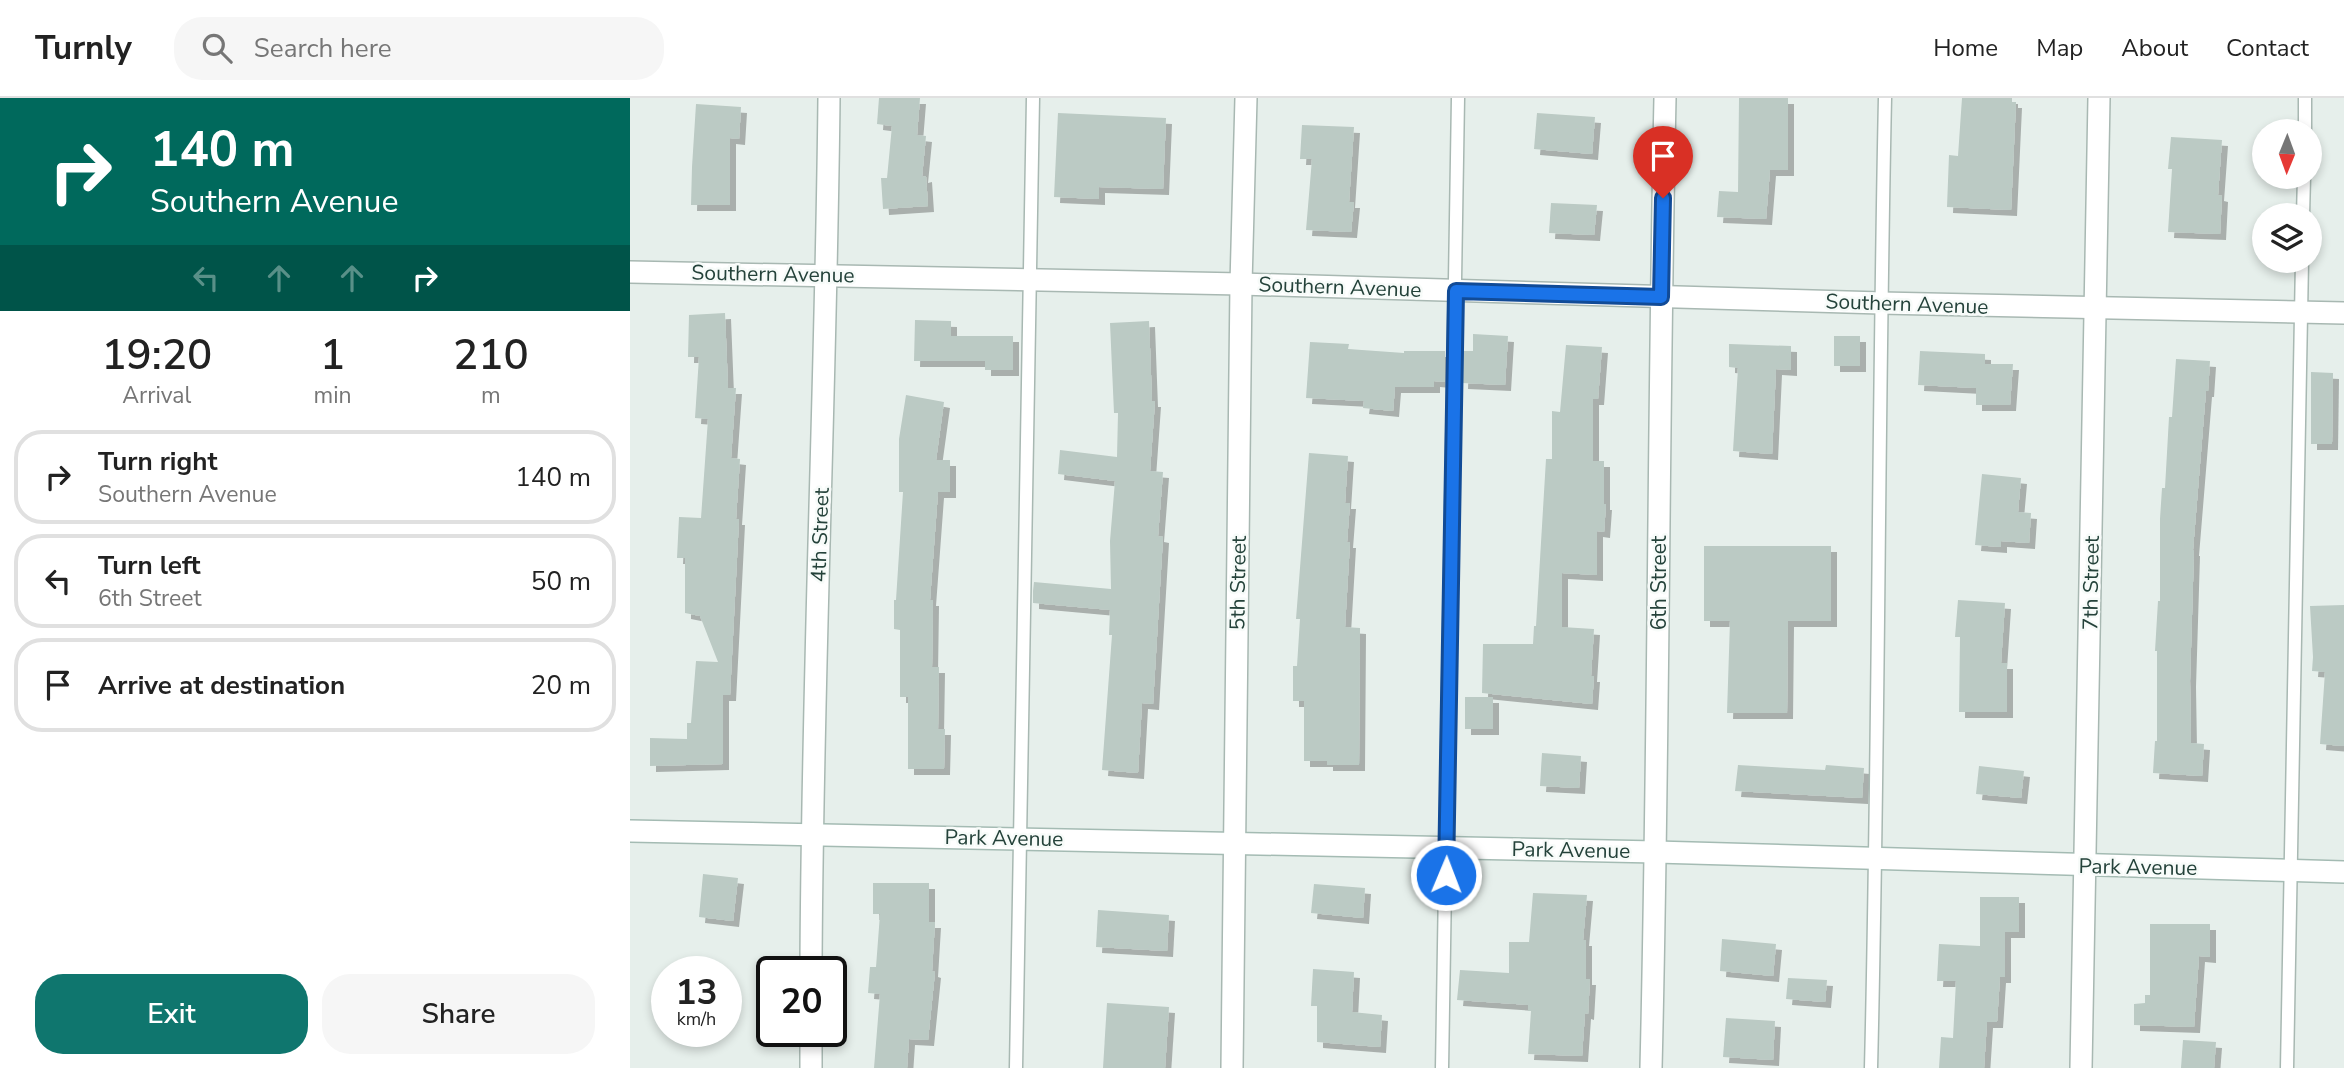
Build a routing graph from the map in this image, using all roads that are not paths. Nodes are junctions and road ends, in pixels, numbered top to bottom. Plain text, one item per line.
1 (829, 98) edge
2 (1033, 98) edge
3 (1246, 98) edge
4 (1458, 98) edge
5 (1665, 98) edge
6 (1885, 98) edge
7 (2099, 98) edge
8 (2305, 98) edge
9 (2305, 119) edge
10 (630, 272) edge
11 (2302, 273) edge
12 (827, 275) junction
13 (1030, 279) junction
14 (1241, 284) junction
15 (1456, 291) junction
16 (1661, 297) junction
17 (1881, 303) junction
18 (2096, 309) junction
19 (2301, 312) junction
20 (2344, 313) edge
21 (630, 831) edge
22 (811, 834) junction
23 (1021, 839) junction
24 (1235, 843) junction
25 (1447, 848) junction
26 (1656, 852) junction
27 (1876, 859) junction
28 (2085, 866) junction
29 (2291, 870) junction
30 (2344, 872) edge
31 (811, 956) edge
32 (811, 1047) edge
33 (811, 1068) edge
34 (1016, 1068) edge
35 (1232, 1068) edge
36 (1442, 1068) edge
37 (1651, 1068) edge
38 (1871, 1068) edge
39 (2081, 1068) edge
40 (2287, 1068) edge

1 - 12 street, 4th Street
2 - 13 lane
3 - 14 street, 5th Street
4 - 15 lane
5 - 16 street, 6th Street
6 - 17 lane
7 - 18 street, 7th Street
8 - 9 lane
10 - 12 street, Southern Avenue
11 - 19 lane
12 - 13 street, Southern Avenue
12 - 22 street, 4th Street
13 - 14 street, Southern Avenue
13 - 23 lane
14 - 15 street, Southern Avenue
14 - 24 street, 5th Street
15 - 16 street, Southern Avenue
15 - 25 lane
16 - 17 street, Southern Avenue
16 - 26 street, 6th Street
17 - 18 street, Southern Avenue
17 - 27 lane
18 - 19 street, Southern Avenue
18 - 28 street, 7th Street
19 - 20 street, Southern Avenue
19 - 29 lane
21 - 22 street, Park Avenue
22 - 23 street, Park Avenue
22 - 31 street, 4th Street
23 - 24 street, Park Avenue
23 - 34 lane
24 - 25 street, Park Avenue
24 - 35 street, 5th Street
25 - 26 street, Park Avenue
25 - 36 lane
26 - 27 street, Park Avenue
26 - 37 street, 6th Street
27 - 28 street, Park Avenue
27 - 38 lane
28 - 29 street, Park Avenue
28 - 39 street, 7th Street
29 - 30 street, Park Avenue
29 - 40 lane
32 - 33 street

